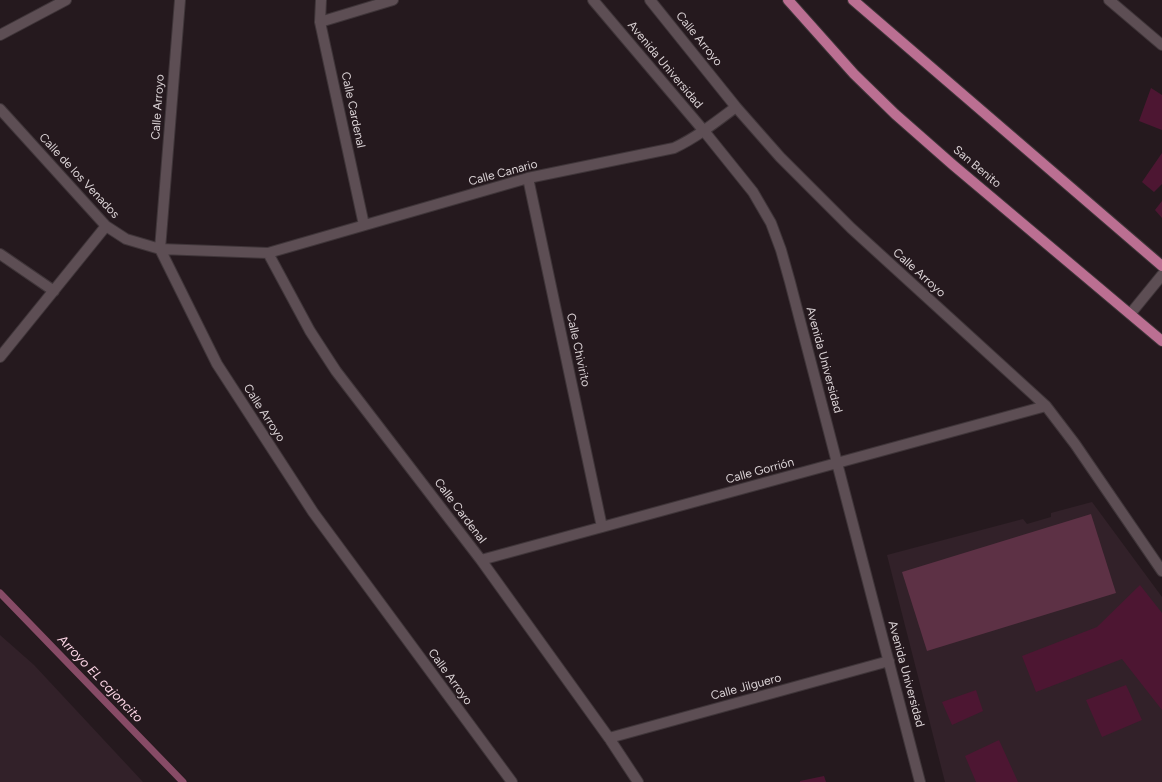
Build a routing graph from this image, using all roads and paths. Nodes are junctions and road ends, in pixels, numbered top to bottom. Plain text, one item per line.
1 (66, 0) edge
2 (180, 0) edge
3 (321, 0) edge
4 (393, 0) edge
5 (593, 0) edge
6 (650, 0) edge
7 (788, 0) edge
8 (853, 0) edge
9 (1109, 0) edge
10 (797, 4) edge
11 (320, 22) junction
12 (0, 35) edge
13 (1162, 45) edge
14 (736, 107) junction
15 (0, 109) edge
16 (704, 131) junction
17 (528, 178) junction
18 (364, 225) junction
19 (106, 226) junction
20 (160, 249) junction
21 (268, 253) junction
22 (0, 254) edge
23 (1162, 266) edge
24 (1162, 275) edge
25 (54, 291) junction
26 (1131, 313) junction
27 (1162, 341) edge
28 (0, 357) edge
29 (1046, 406) junction
30 (838, 463) junction
31 (602, 527) junction
32 (481, 560) junction
33 (1162, 571) edge
34 (889, 661) junction
35 (609, 738) junction
36 (512, 782) edge
37 (638, 782) edge
38 (920, 782) edge

1 - 12 street
2 - 20 street, Calle Arroyo
3 - 11 street, Calle Cardenal
4 - 11 street
5 - 16 street, Avenida Universidad
6 - 14 street, Calle Arroyo
7 - 10 main road, San Benito
8 - 23 main road
9 - 13 street
10 - 26 main road, San Benito
11 - 18 street, Calle Cardenal
14 - 16 street, Calle Canario
14 - 29 street, Calle Arroyo
15 - 19 street, Calle de los Venados
16 - 17 street, Calle Canario
16 - 30 street, Avenida Universidad
17 - 18 street, Calle Canario
17 - 31 street, Calle Chivirito
18 - 21 street, Calle Canario
19 - 20 street, Calle de los Venados
19 - 25 street
20 - 21 street, Calle de los Venados
20 - 36 street, Calle Arroyo
21 - 32 street, Calle Cardenal
22 - 25 street
24 - 26 street
25 - 28 street
26 - 27 main road, San Benito
29 - 30 street, Calle Gorrión
29 - 33 street, Calle Arroyo
30 - 31 street, Calle Gorrión
30 - 34 street, Avenida Universidad
31 - 32 street, Calle Gorrión
32 - 35 street, Calle Cardenal
34 - 35 street, Calle Jilguero
34 - 38 street, Avenida Universidad
35 - 37 street, Calle Cardenal

